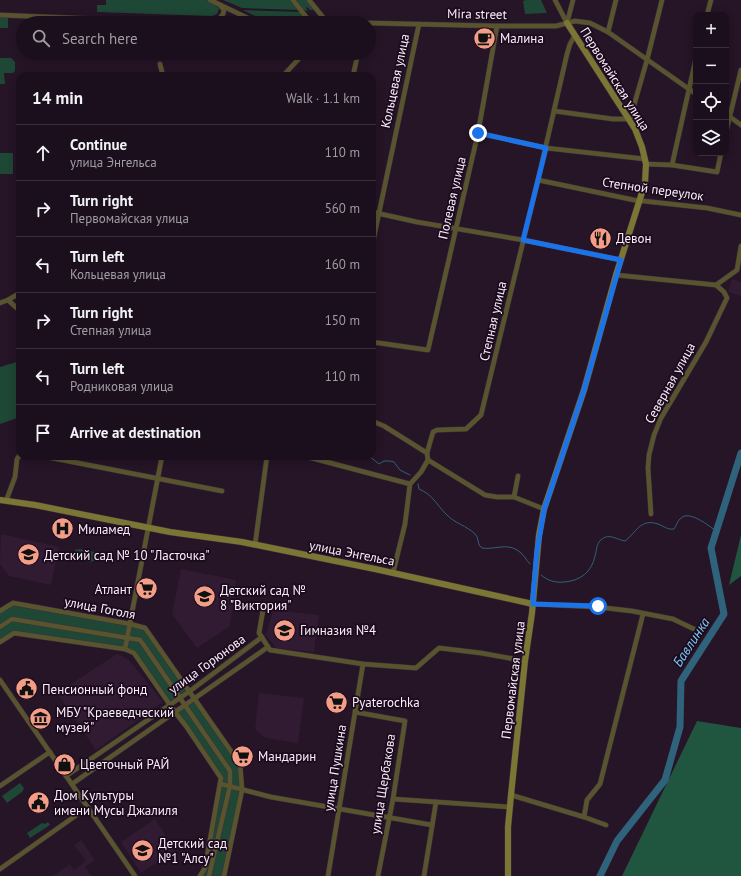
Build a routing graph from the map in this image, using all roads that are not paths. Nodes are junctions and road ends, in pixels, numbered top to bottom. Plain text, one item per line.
1 (210, 0) edge
2 (293, 0) edge
3 (309, 0) edge
4 (554, 0) edge
5 (573, 0) edge
6 (616, 0) edge
7 (662, 0) edge
8 (711, 0) edge
9 (218, 4) junction
10 (708, 12) edge
11 (0, 15) edge
12 (24, 16) edge
13 (222, 16) edge
14 (245, 16) edge
15 (308, 16) edge
16 (322, 16) edge
17 (376, 23) edge
18 (567, 23) junction
19 (418, 24) junction
20 (497, 26) junction
21 (608, 32) junction
22 (575, 35) junction
23 (298, 60) edge
24 (357, 60) edge
25 (647, 60) junction
26 (160, 64) dead end
27 (693, 69) edge
28 (741, 70) edge
29 (162, 72) edge
30 (287, 72) edge
31 (355, 72) edge
32 (688, 88) junction
33 (693, 92) edge
34 (554, 111) junction
35 (729, 112) edge
36 (729, 117) edge
37 (630, 119) junction
38 (741, 125) edge
39 (478, 133) junction
40 (546, 148) junction
41 (720, 156) edge
42 (645, 161) junction
43 (672, 165) junction
44 (538, 180) junction
45 (640, 201) junction
46 (376, 213) edge
47 (379, 213) junction
48 (741, 215) edge
49 (376, 227) edge
50 (456, 229) junction
51 (523, 240) junction
52 (741, 246) edge
53 (621, 260) junction
54 (739, 271) edge
55 (616, 275) junction
56 (716, 285) junction
57 (16, 295) edge
58 (8, 300) junction
59 (0, 303) edge
60 (16, 307) edge
61 (376, 343) edge
62 (376, 423) edge
63 (427, 453) junction
64 (18, 460) edge
65 (63, 460) edge
66 (161, 460) edge
67 (266, 460) edge
68 (319, 460) edge
69 (428, 460) junction
70 (518, 476) dead end
71 (158, 478) junction
72 (410, 484) junction
73 (222, 491) dead end
74 (514, 497) junction
75 (3, 500) edge
76 (544, 510) junction
77 (651, 514) dead end
78 (148, 527) junction
79 (255, 545) junction
80 (392, 572) junction
81 (533, 604) junction
82 (263, 610) dead end
83 (0, 612) edge
84 (643, 614) junction
85 (130, 624) junction
86 (0, 627) edge
87 (698, 631) dead end
88 (262, 637) junction
89 (128, 638) junction
90 (0, 642) edge
91 (268, 646) junction
92 (125, 649) junction
93 (525, 661) junction
94 (363, 664) junction
95 (0, 680) edge
96 (190, 691) junction
97 (179, 698) junction
98 (195, 698) junction
99 (170, 705) junction
100 (185, 705) junction
101 (175, 712) junction
102 (355, 712) junction
103 (50, 752) junction
104 (66, 776) junction
105 (72, 784) junction
106 (221, 784) junction
107 (0, 786) edge
108 (230, 786) junction
109 (242, 790) junction
110 (511, 795) junction
111 (393, 799) junction
112 (436, 802) junction
113 (88, 807) junction
114 (510, 807) junction
115 (340, 808) junction
116 (390, 817) junction
117 (584, 817) junction
118 (432, 825) junction
119 (606, 825) dead end
120 (0, 869) edge
121 (135, 876) edge
122 (200, 876) edge
123 (209, 876) edge
124 (224, 876) edge
125 (328, 876) edge
126 (378, 876) edge
127 (424, 876) edge
128 (508, 876) edge

1 - 9 street
2 - 15 street
3 - 16 street
4 - 18 street, Первомайская улица
5 - 18 street
6 - 21 street
7 - 25 street
8 - 10 street
9 - 13 street
9 - 14 street
11 - 12 street
17 - 19 street, Mira street
18 - 20 street, Mira street
18 - 21 street, Mira street
18 - 22 street, Первомайская улица
19 - 20 street, Mira street
19 - 47 street, Кольцевая улица
20 - 39 street, Полевая улица
21 - 25 street
22 - 34 street, Степная улица
22 - 37 street, Первомайская улица
23 - 30 street
24 - 31 street
25 - 32 street
25 - 37 street
26 - 29 street
27 - 32 street
28 - 35 street
32 - 33 street
32 - 43 street
34 - 37 street
34 - 40 street, Степная улица
36 - 38 street
37 - 42 street, Первомайская улица
39 - 40 street
39 - 50 street, Полевая улица
40 - 42 street
40 - 44 street, Степная улица
41 - 43 street
42 - 43 street
42 - 45 street, Первомайская улица
44 - 45 street, Степной переулок
44 - 51 street, Степная улица
45 - 48 street, Степной переулок
45 - 53 street, Первомайская улица
46 - 47 street
47 - 49 street, Кольцевая улица
47 - 50 street
50 - 51 street
50 - 61 street, Полевая улица
51 - 53 street
51 - 63 street, Степная улица
52 - 54 street
53 - 55 street, Первомайская улица
54 - 56 street
55 - 56 street
55 - 76 street, Первомайская улица
56 - 77 street, Северная улица
57 - 58 street
58 - 59 street
58 - 60 street
62 - 63 street
63 - 69 street, Степная улица
64 - 75 street
65 - 71 street
66 - 71 street
67 - 79 street
68 - 72 street
69 - 72 street
69 - 74 street
70 - 74 street
71 - 73 street
71 - 78 street
72 - 80 street
74 - 76 street
75 - 78 street, улица Энгельса
76 - 81 street, Первомайская улица
78 - 79 street, улица Энгельса
78 - 85 street
79 - 80 street, улица Энгельса
80 - 81 street, улица Энгельса
81 - 84 street, улица Энгельса
81 - 93 street, Первомайская улица
82 - 88 street
83 - 85 street, улица Гоголя
84 - 87 street, улица Энгельса
84 - 117 street
85 - 89 street
85 - 96 street, улица Гоголя
86 - 89 street
88 - 91 street
88 - 96 street, улица Горюнова
89 - 92 street
89 - 97 street
90 - 92 street
91 - 94 street
91 - 98 street, улица Горюнова
92 - 99 street
93 - 94 street
93 - 110 street, Первомайская улица
94 - 102 street, улица Пушкина
95 - 103 street
96 - 97 street, улица Горюнова
96 - 98 street, улица Гоголя
97 - 99 street, улица Горюнова
97 - 100 street
98 - 100 street, улица Горюнова
98 - 109 street, улица Гоголя
99 - 101 street
99 - 104 street, улица Горюнова
100 - 101 street, улица Горюнова
100 - 108 street
101 - 105 street, улица Горюнова
101 - 106 street
102 - 111 street, улица Щербакова
102 - 115 street, улица Пушкина
103 - 104 street
103 - 107 street
104 - 105 street
105 - 113 street
106 - 108 street
106 - 122 street
108 - 109 street
108 - 123 street
109 - 115 street
109 - 124 street, улица Гоголя
110 - 114 street, Первомайская улица
110 - 117 street
111 - 112 street
111 - 116 street, улица Щербакова
112 - 114 street
112 - 118 street
113 - 120 street
113 - 121 street
114 - 128 street, Первомайская улица
115 - 116 street
115 - 125 street, улица Пушкина
116 - 118 street
116 - 126 street, улица Щербакова
117 - 119 street
118 - 127 street

